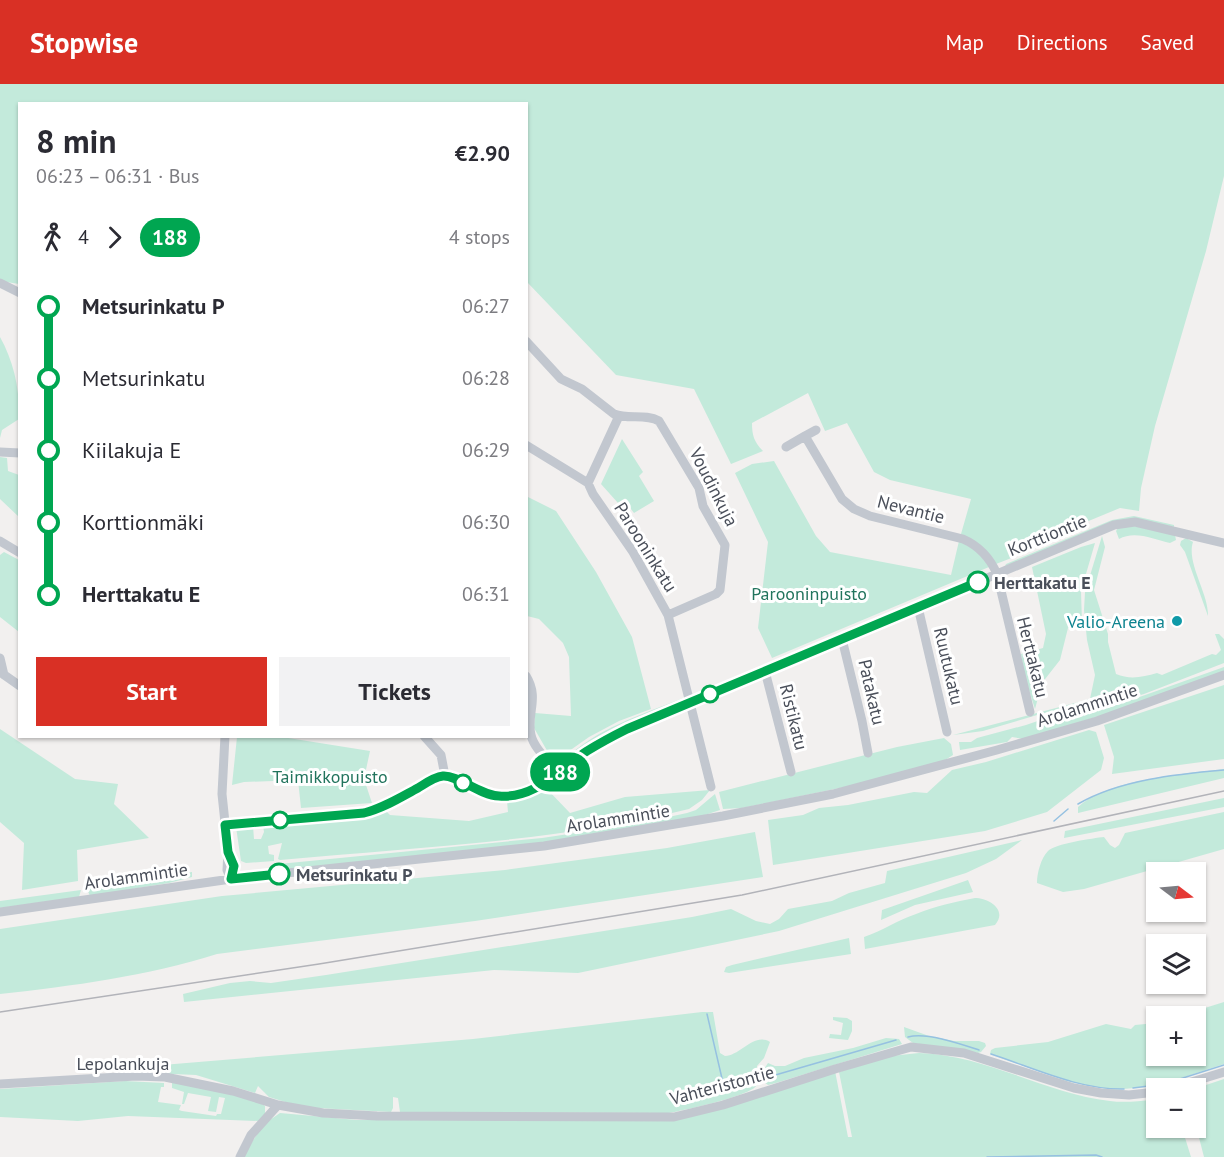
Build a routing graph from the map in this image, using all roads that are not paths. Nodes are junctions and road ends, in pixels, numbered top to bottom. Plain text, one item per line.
1 (0, 283) edge
2 (18, 292) edge
3 (528, 343) edge
4 (619, 416) junction
5 (816, 430) dead end
6 (805, 436) junction
7 (528, 447) edge
8 (786, 447) dead end
9 (0, 452) edge
10 (18, 453) edge
11 (588, 483) junction
12 (0, 541) edge
13 (1224, 543) edge
14 (18, 552) edge
15 (997, 574) junction
16 (918, 607) junction
17 (668, 615) junction
18 (842, 639) junction
19 (0, 658) edge
20 (765, 671) junction
21 (2, 673) edge
22 (1224, 675) edge
23 (528, 680) edge
24 (18, 685) edge
25 (690, 702) junction
26 (1030, 712) dead end
27 (947, 732) dead end
28 (225, 738) edge
29 (426, 738) edge
30 (868, 753) dead end
31 (791, 772) dead end
32 (559, 773) junction
33 (445, 776) junction
34 (711, 787) dead end
35 (225, 825) junction
36 (231, 879) junction
37 (0, 912) edge
38 (1224, 1072) edge
39 (1205, 1078) edge
40 (0, 1084) edge
41 (1146, 1093) edge
42 (278, 1105) junction
43 (240, 1157) edge

1 - 2 street
3 - 4 street
4 - 11 street
4 - 17 street, Voudinkuja
5 - 6 street
6 - 8 street
6 - 15 street, Nevantie
7 - 11 street
9 - 10 street
11 - 17 street, Parooninkatu
12 - 14 street
13 - 15 street, Korttiontie
15 - 16 street, Korttiontie
15 - 26 street, Herttakatu
16 - 18 street, Korttiontie
16 - 27 street, Ruutukatu
17 - 25 street, Parooninkatu
18 - 20 street, Korttiontie
18 - 30 street, Patakatu
19 - 21 street
20 - 25 street, Korttiontie
20 - 31 street, Ristikatu
21 - 24 street
22 - 36 street, Arolammintie
23 - 32 street
25 - 32 street, Korttiontie
25 - 34 street, Parooninkatu
28 - 35 street
29 - 33 street
32 - 33 street, Korttiontie
33 - 35 street
35 - 36 street
36 - 37 street, Arolammintie
38 - 39 street
40 - 42 street, Lepolankuja
41 - 42 street, Vahteristontie
42 - 43 street

